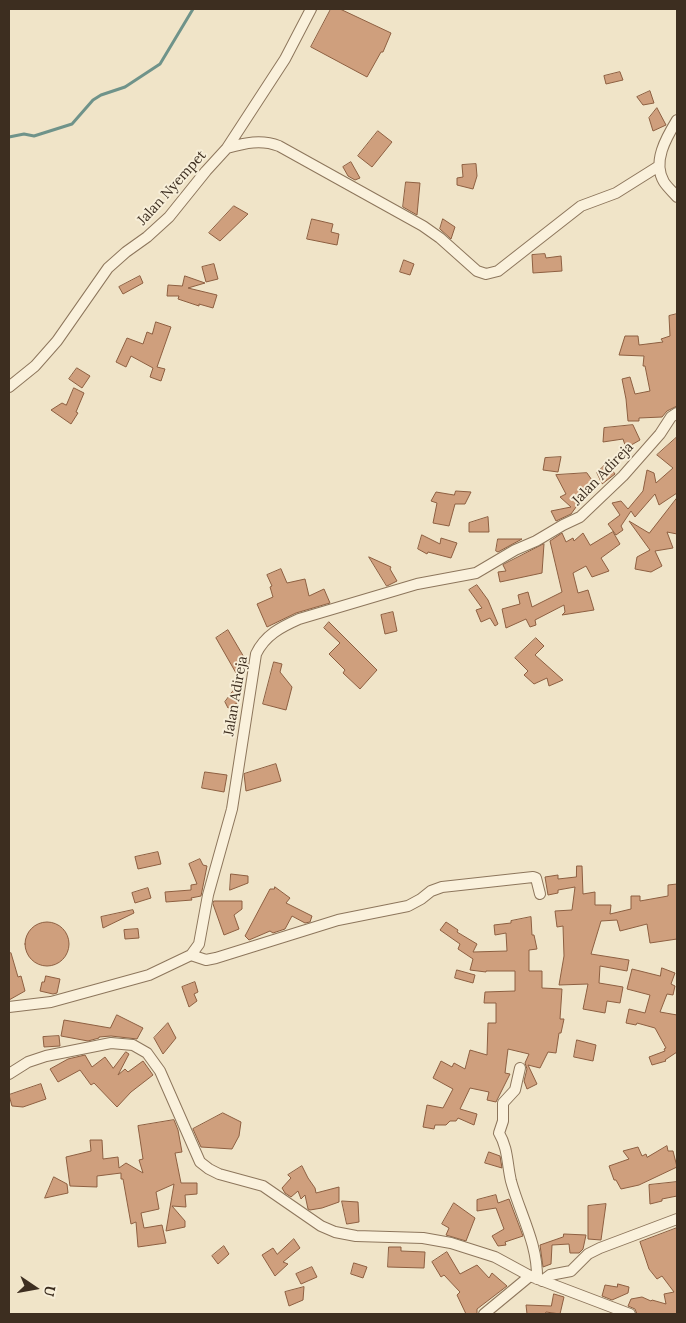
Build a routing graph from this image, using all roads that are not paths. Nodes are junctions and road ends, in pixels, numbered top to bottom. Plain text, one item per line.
1 (311, 9) edge
2 (677, 120) edge
3 (227, 148) junction
4 (660, 166) junction
5 (677, 197) edge
6 (9, 387) edge
7 (677, 413) edge
8 (540, 894) dead end
9 (191, 955) junction
10 (9, 1007) edge
11 (520, 1068) dead end
12 (9, 1074) edge
13 (677, 1219) edge
14 (536, 1278) junction
15 (484, 1314) edge
16 (630, 1314) edge

1 - 3 street, Jalan Nyempet
2 - 4 street
3 - 4 street
3 - 6 street, Jalan Nyempet
4 - 5 street
7 - 9 street, Jalan Adireja
8 - 9 street
9 - 10 street
11 - 14 street
12 - 14 street
13 - 14 street
14 - 15 street
14 - 16 street

